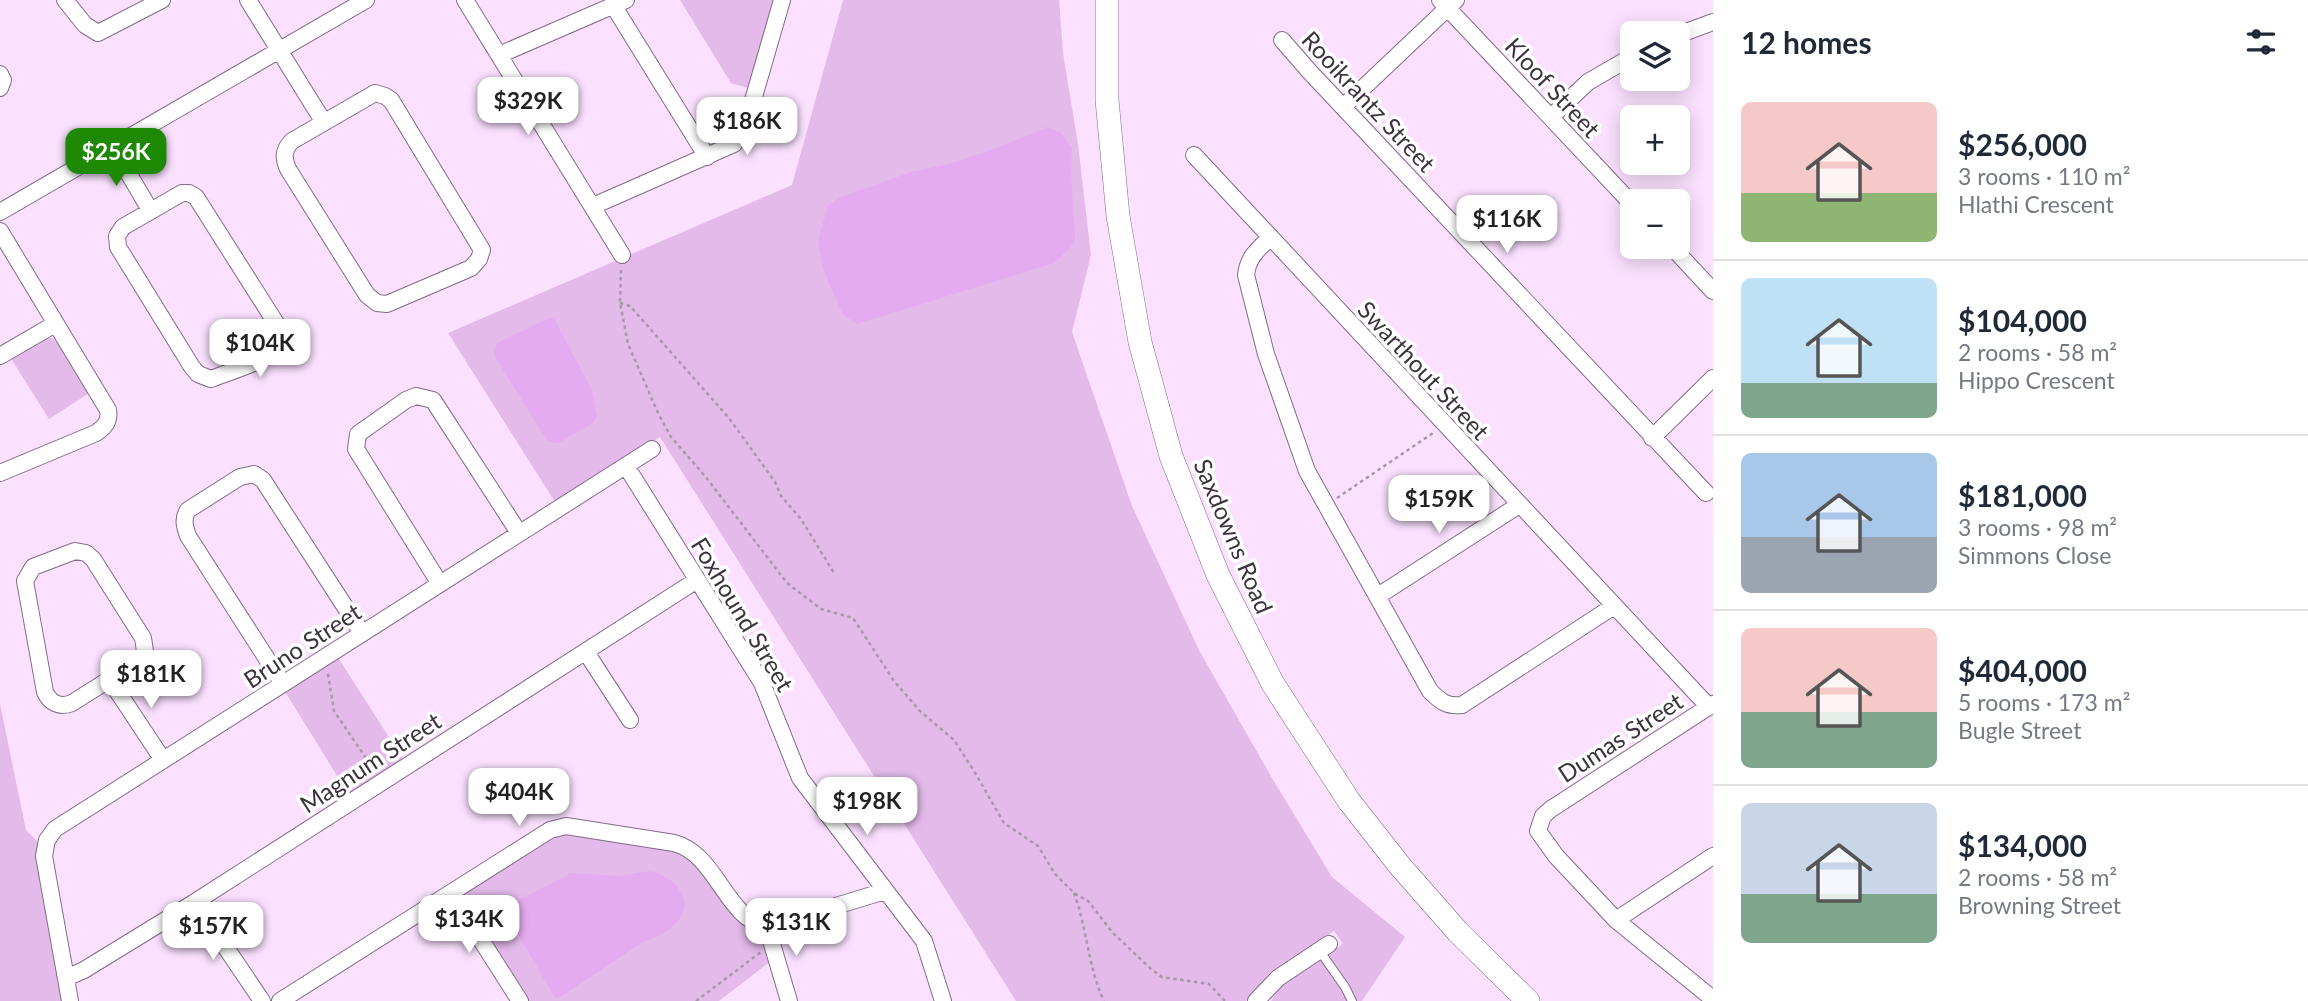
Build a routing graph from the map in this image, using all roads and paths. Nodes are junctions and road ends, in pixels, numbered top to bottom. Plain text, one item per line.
1 (65, 0) edge
2 (162, 0) edge
3 (248, 0) edge
4 (366, 0) edge
5 (465, 0) edge
6 (782, 0) edge
7 (1107, 0) edge
8 (619, 3) edge
9 (1448, 3) edge
10 (1713, 22) edge
11 (1690, 31) edge
12 (1282, 40) dead end
13 (278, 51) junction
14 (499, 55) junction
15 (1620, 64) edge
16 (0, 75) edge
17 (0, 88) edge
18 (1343, 107) junction
19 (1551, 117) junction
20 (323, 121) junction
21 (113, 147) junction
22 (1194, 155) dead end
23 (707, 157) junction
24 (1620, 191) edge
25 (593, 206) junction
26 (150, 210) junction
27 (0, 212) edge
28 (0, 231) edge
29 (1270, 238) junction
30 (622, 255) joint
31 (1683, 259) edge
32 (1713, 291) edge
33 (620, 303) junction
34 (55, 324) junction
35 (0, 356) edge
36 (1713, 378) edge
37 (1445, 425) junction
38 (1652, 438) junction
39 (652, 449) dead end
40 (626, 466) junction
41 (0, 473) edge
42 (1706, 493) dead end
43 (1519, 505) junction
44 (1325, 506) junction
45 (519, 533) junction
46 (834, 573) dead end
47 (697, 580) junction
48 (440, 583) junction
49 (1378, 596) junction
50 (1614, 606) junction
51 (362, 633) junction
52 (586, 652) junction
53 (327, 664) dead end
54 (110, 680) junction
55 (283, 684) junction
56 (1711, 706) edge
57 (631, 720) dead end
58 (163, 760) junction
59 (378, 775) dead end
60 (1713, 856) edge
61 (886, 891) junction
62 (451, 892) junction
63 (1074, 893) junction
64 (195, 902) junction
65 (1616, 920) junction
66 (767, 927) junction
67 (772, 943) junction
68 (1324, 947) joint
69 (66, 978) junction
70 (785, 999) edge
71 (1713, 999) edge
72 (70, 1001) edge
73 (262, 1001) edge
74 (280, 1001) edge
75 (520, 1001) edge
76 (696, 1001) edge
77 (943, 1001) edge
78 (1104, 1001) edge
79 (1225, 1001) edge
80 (1256, 1001) edge
81 (1352, 1001) edge
82 (1528, 1001) edge

1 - 2 street
3 - 13 street
4 - 13 street
5 - 14 street
6 - 23 street
7 - 82 street, Saxdowns Road
8 - 14 street
8 - 23 street
9 - 18 street
9 - 19 street, Kloof Street
10 - 11 street
12 - 18 street, Rooikrantz Street
13 - 20 street
13 - 21 street
14 - 25 street
15 - 19 street
16 - 17 street
18 - 38 street, Rooikrantz Street
19 - 24 street, Kloof Street
20 - 20 street
21 - 26 street
21 - 27 street
22 - 29 street, Swarthout Street
23 - 25 street
25 - 30 street
26 - 26 street
28 - 34 street
29 - 37 street, Swarthout Street
29 - 44 street
30 - 33 path
31 - 32 street
33 - 46 path
33 - 63 path
34 - 35 street
34 - 41 street
36 - 38 street
37 - 43 street, Swarthout Street
37 - 44 path
38 - 42 street, Rooikrantz Street
39 - 40 street, Bruno Street
40 - 45 street, Bruno Street
40 - 47 street, Foxhound Street
43 - 49 street
43 - 50 street, Swarthout Street
44 - 49 street
45 - 48 street, Bruno Street
45 - 48 street
47 - 52 street, Magnum Street
47 - 61 street, Foxhound Street
48 - 51 street, Bruno Street
49 - 50 street
50 - 56 street, Swarthout Street
51 - 55 street, Bruno Street
51 - 55 street
52 - 57 street
52 - 64 street, Magnum Street
53 - 59 path
54 - 54 street
54 - 58 street
55 - 58 street, Bruno Street
56 - 65 street, Dumas Street
58 - 69 street, Bruno Street
60 - 65 street
61 - 66 street
61 - 77 street, Foxhound Street
62 - 66 street
62 - 74 street
62 - 75 street
63 - 78 path
63 - 79 path
64 - 69 street, Magnum Street
64 - 73 street
65 - 71 street
66 - 67 street
67 - 70 street
67 - 76 path
68 - 80 street
68 - 81 lane
69 - 72 street, Bruno Street

